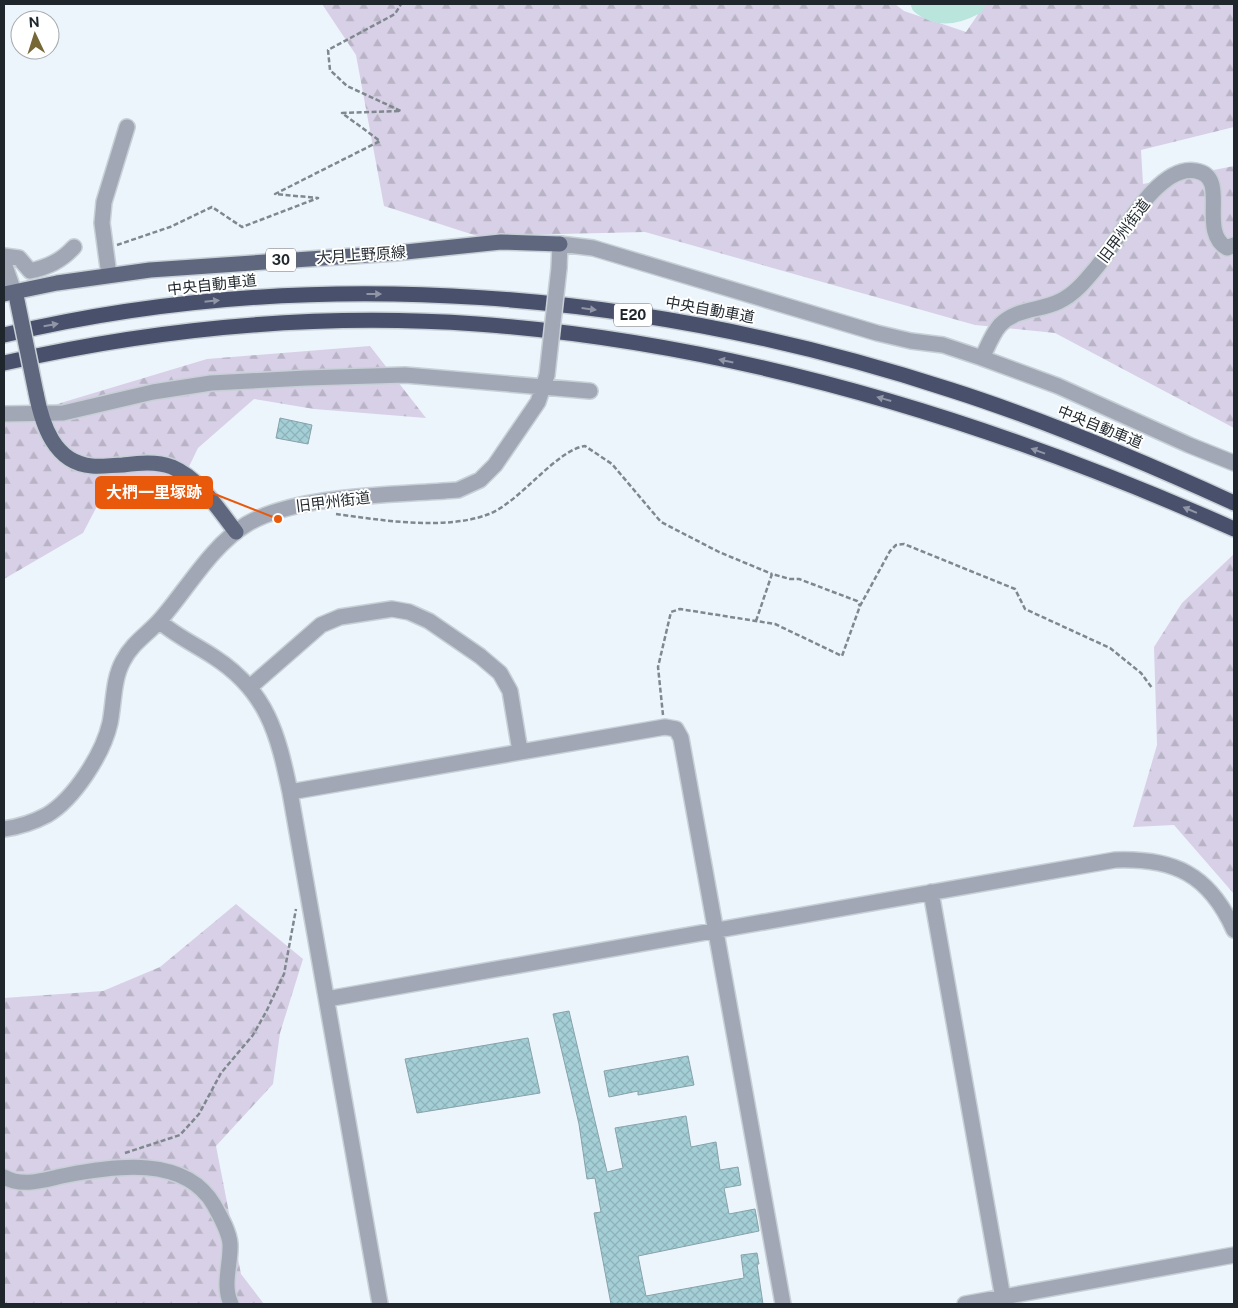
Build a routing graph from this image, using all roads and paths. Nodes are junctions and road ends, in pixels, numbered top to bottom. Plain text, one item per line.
1 (402, 4) edge
2 (127, 127) dead end
3 (560, 244) junction
4 (116, 245) dead end
5 (1234, 245) edge
6 (74, 248) dead end
7 (4, 256) edge
8 (4, 263) edge
9 (109, 276) junction
10 (11, 295) edge
11 (4, 335) edge
12 (982, 358) junction
13 (4, 363) edge
14 (545, 380) junction
15 (590, 391) dead end
16 (4, 414) edge
17 (40, 414) junction
18 (1234, 463) edge
19 (317, 502) junction
20 (1234, 504) edge
21 (1234, 529) edge
22 (236, 532) junction
23 (772, 574) junction
24 (860, 606) junction
25 (160, 621) junction
26 (756, 621) junction
27 (250, 686) junction
28 (1152, 688) dead end
29 (665, 727) junction
30 (520, 751) junction
31 (290, 792) junction
32 (4, 829) edge
33 (931, 892) junction
34 (298, 901) dead end
35 (1234, 930) edge
36 (716, 932) junction
37 (327, 999) junction
38 (122, 1154) dead end
39 (4, 1177) edge
40 (1234, 1255) edge
41 (1002, 1298) junction
42 (231, 1304) edge
43 (380, 1304) edge
44 (783, 1304) edge
45 (965, 1304) edge

1 - 4 path
2 - 9 street
3 - 9 main road, 大月上野原線 / 30
3 - 12 street
3 - 14 street, 旧甲州街道, bridge
5 - 12 street, 旧甲州街道
6 - 7 street
8 - 10 street
9 - 10 main road, 大月上野原線 / 30
10 - 17 main road, bridge
11 -> 20 highway, 中央自動車道 / E20
12 - 18 street
21 -> 13 highway, E20
14 - 15 street
14 - 17 street
14 - 19 street, 旧甲州街道
16 - 17 street
17 - 22 main road
19 - 22 street, 旧甲州街道
19 - 23 path
22 - 25 street, 旧甲州街道
23 - 24 path
23 - 26 path
24 - 26 path
24 - 28 path
25 - 27 street
25 - 32 street, 旧甲州街道
26 - 29 path
27 - 30 street
27 - 31 street
29 - 30 street
29 - 36 street
30 - 31 street
31 - 37 street
33 - 35 street
33 - 36 street
33 - 41 street
34 - 38 path
36 - 37 street
36 - 44 street
37 - 43 street
39 - 42 street
40 - 41 street
41 - 45 street

